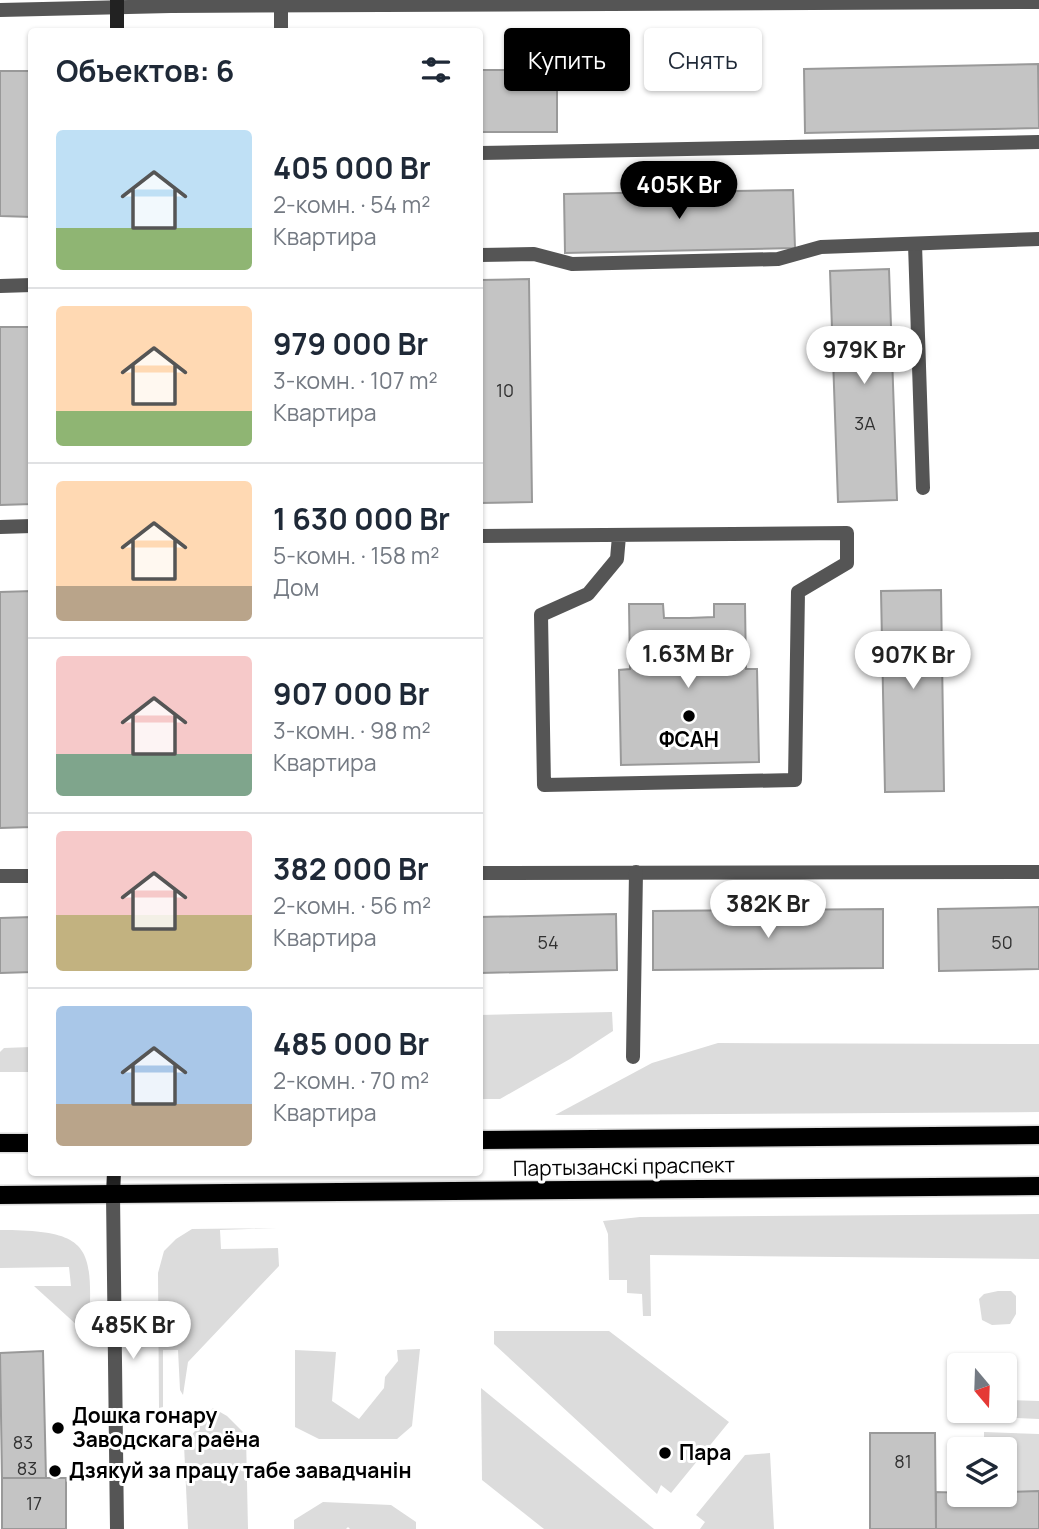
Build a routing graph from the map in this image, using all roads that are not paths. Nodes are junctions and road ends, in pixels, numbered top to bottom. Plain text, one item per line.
1 (770, 1) edge
2 (981, 1) edge
3 (578, 2) edge
4 (1039, 2) edge
5 (359, 3) edge
6 (117, 4) edge
7 (281, 7) junction
8 (0, 10) edge
9 (117, 28) edge
10 (281, 28) edge
11 (1039, 142) edge
12 (483, 153) edge
13 (1039, 239) edge
14 (915, 244) junction
15 (483, 255) edge
16 (28, 285) edge
17 (0, 286) edge
18 (923, 488) dead end
19 (28, 526) edge
20 (0, 527) edge
21 (483, 536) edge
22 (619, 536) junction
23 (636, 872) junction
24 (1039, 872) edge
25 (483, 873) edge
26 (0, 876) edge
27 (28, 876) edge
28 (633, 1057) dead end
29 (1039, 1135) edge
30 (483, 1140) edge
31 (0, 1143) edge
32 (28, 1143) edge
33 (114, 1176) edge
34 (1039, 1186) edge
35 (113, 1194) junction
36 (0, 1195) edge
37 (117, 1529) edge

1 - 2 street
1 - 3 street
2 - 4 street
3 - 5 street
5 - 7 street
6 - 7 street
6 - 8 street
6 - 9 main road
7 - 10 street
11 - 12 street
13 - 14 street
14 - 15 street
14 - 18 street
16 - 17 street
19 - 20 street
21 - 22 street
22 - 22 street
23 - 24 street
23 - 25 street
23 - 28 street
26 - 27 street
29 - 30 main road, Партызанскі праспект
31 - 32 main road
33 - 35 main road
34 - 35 main road, Партызанскі праспект
35 - 36 main road, Партызанскі праспект
35 - 37 street

